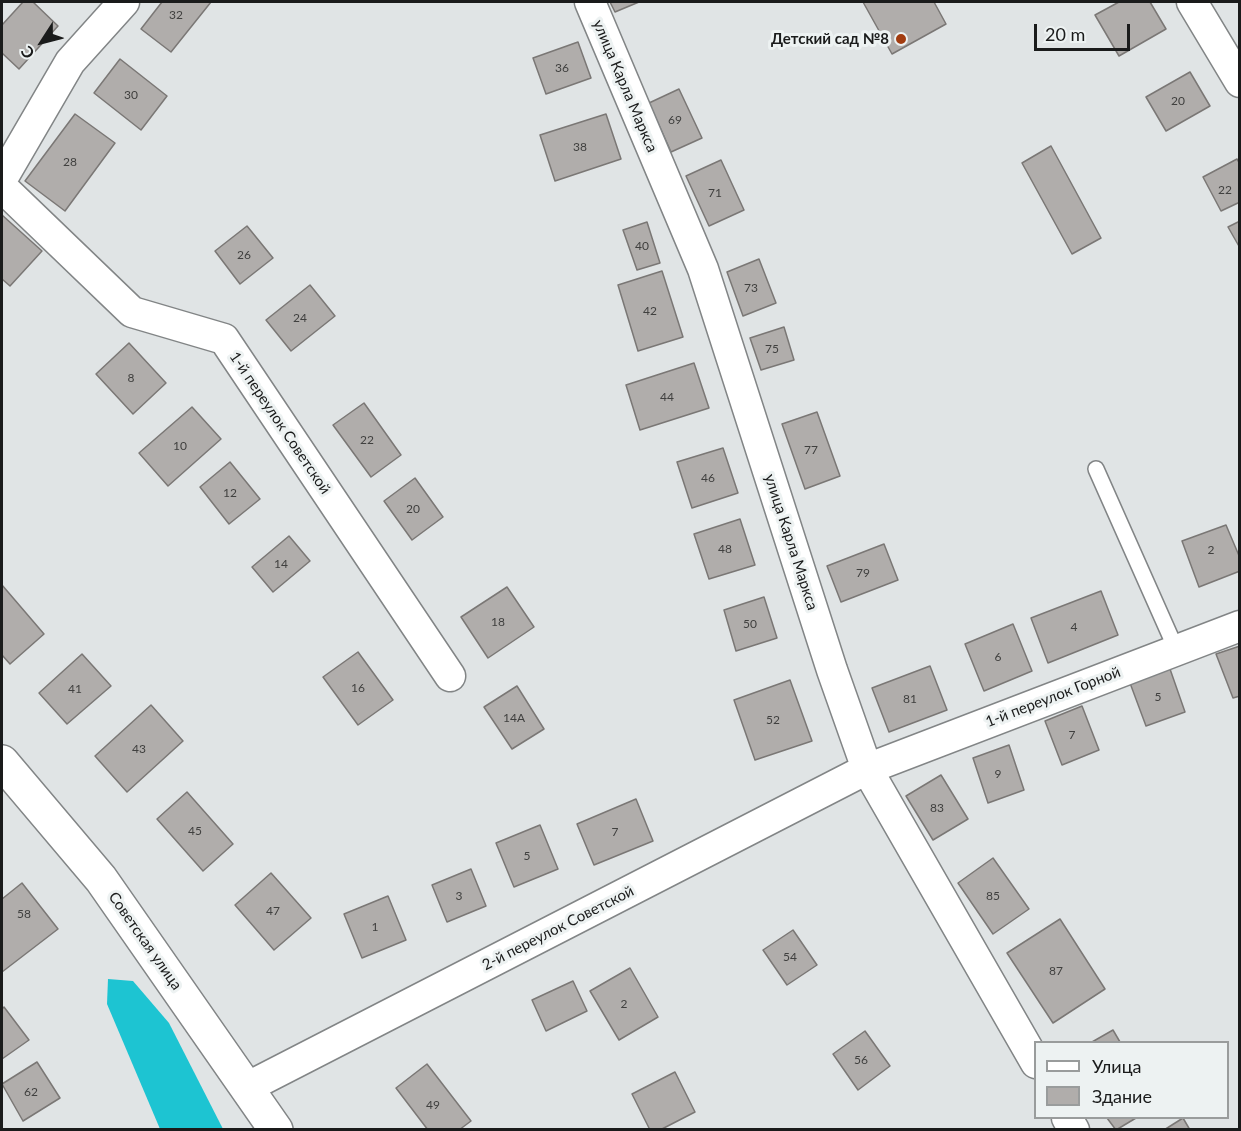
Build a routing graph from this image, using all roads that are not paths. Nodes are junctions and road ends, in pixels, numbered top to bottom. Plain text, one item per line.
1 (124, 2) edge
2 (590, 2) edge
3 (1192, 2) edge
4 (1239, 82) edge
5 (2, 179) edge
6 (2, 187) edge
7 (1096, 469) dead end
8 (1239, 626) edge
9 (1176, 649) junction
10 (450, 676) dead end
11 (2, 762) edge
12 (867, 769) junction
13 (1034, 1061) edge
14 (248, 1087) junction
15 (276, 1130) edge

1 - 5 street
2 - 12 street, улица Карла Маркса
3 - 4 street
6 - 10 street, 1-й переулок Советской
7 - 9 lane
8 - 9 street, 1-й переулок Горной
9 - 12 street, 1-й переулок Горной
11 - 14 street, Советская улица
12 - 13 street, улица Карла Маркса
12 - 14 street, 2-й переулок Советской
14 - 15 street, Советская улица

